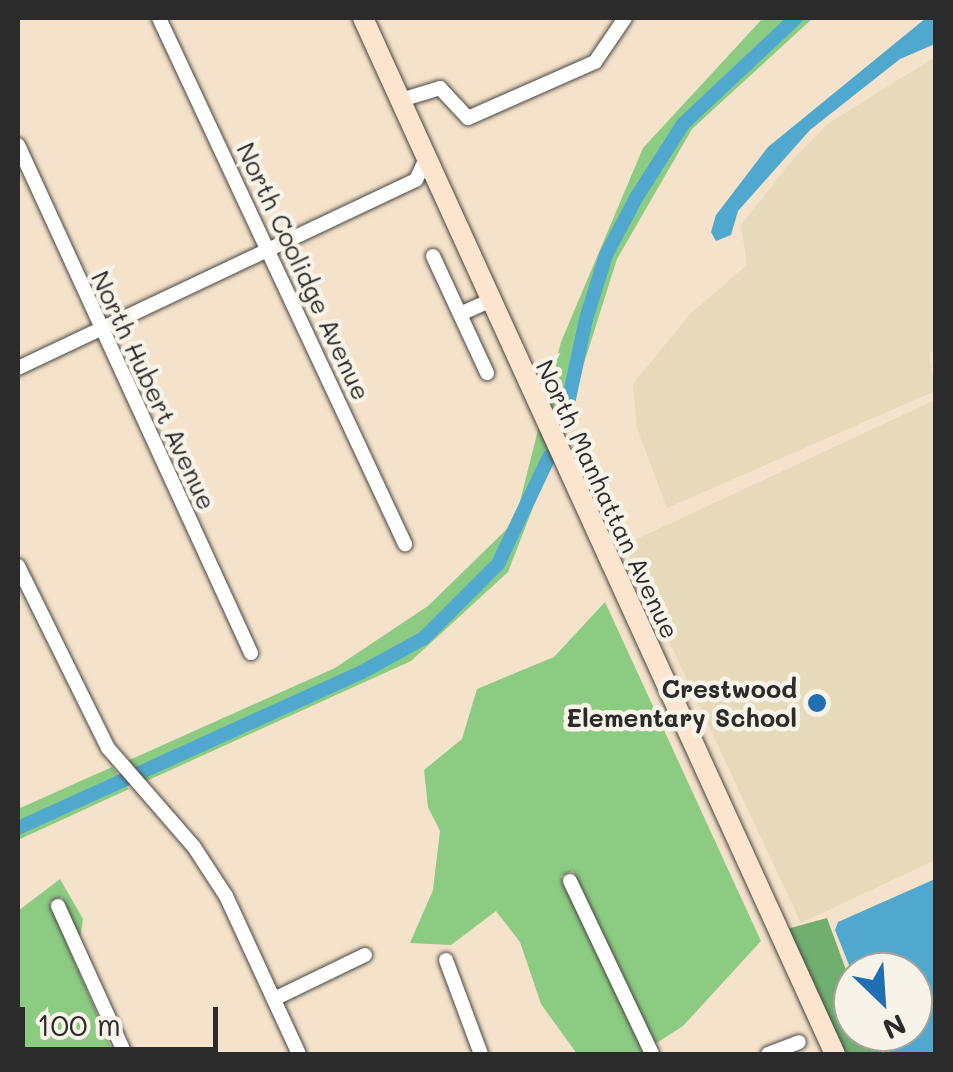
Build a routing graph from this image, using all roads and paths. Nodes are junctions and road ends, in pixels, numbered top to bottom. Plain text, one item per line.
1 (159, 18) edge
2 (363, 18) edge
3 (625, 18) edge
4 (401, 100) junction
5 (18, 145) edge
6 (425, 162) junction
7 (269, 248) junction
8 (433, 256) dead end
9 (489, 301) junction
10 (460, 314) junction
11 (101, 328) junction
12 (18, 368) edge
13 (487, 373) dead end
14 (405, 544) dead end
15 (18, 566) edge
16 (251, 653) dead end
17 (570, 880) dead end
18 (58, 906) dead end
19 (365, 955) dead end
20 (446, 960) dead end
21 (274, 999) junction
22 (800, 1042) dead end
23 (125, 1054) edge
24 (298, 1054) edge
25 (481, 1054) edge
26 (652, 1054) edge
27 (768, 1054) edge
28 (835, 1054) edge

1 - 7 street, North Coolidge Avenue
2 - 4 street, North Manhattan Avenue
3 - 4 street
4 - 6 street, North Manhattan Avenue
5 - 11 street, North Hubert Avenue
6 - 7 street
6 - 9 street, North Manhattan Avenue
7 - 11 street
7 - 14 street, North Coolidge Avenue
8 - 10 street
9 - 10 street
9 - 28 street, North Manhattan Avenue
10 - 13 street
11 - 12 street
11 - 16 street, North Hubert Avenue
15 - 21 street
17 - 26 street
18 - 23 street
19 - 21 street
20 - 25 street
21 - 24 street
22 - 27 street

